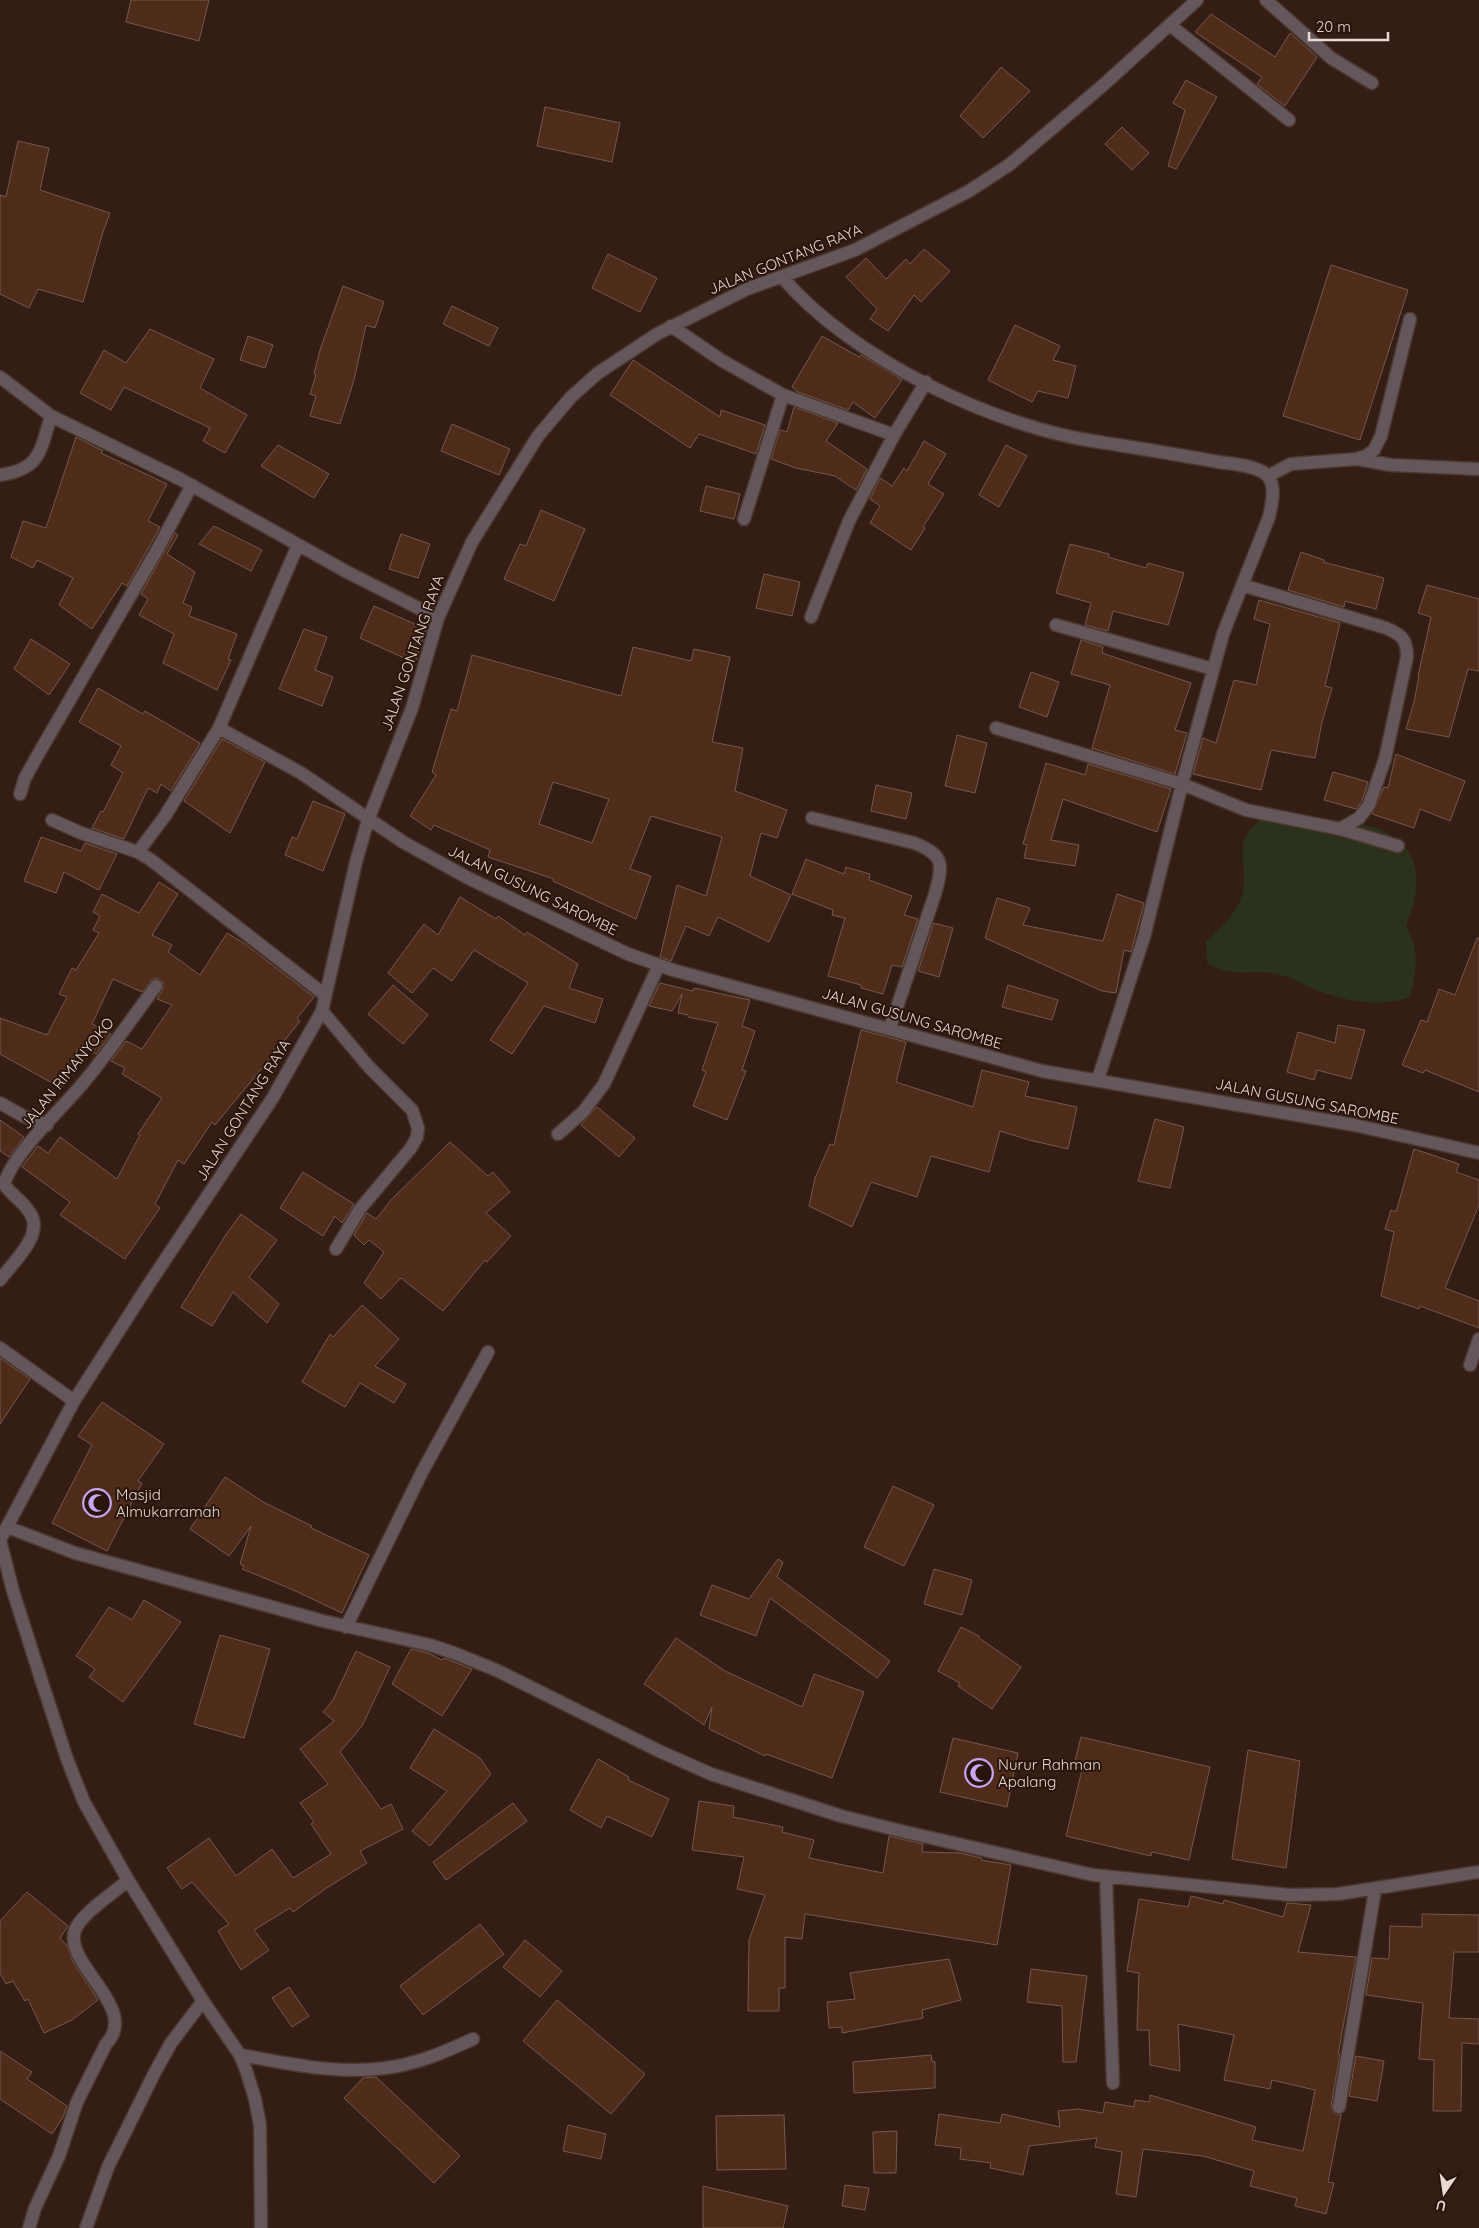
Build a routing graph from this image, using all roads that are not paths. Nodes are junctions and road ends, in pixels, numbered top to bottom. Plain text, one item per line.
1 (1197, 0) edge
2 (1266, 0) edge
3 (1170, 25) junction
4 (1372, 83) dead end
5 (1289, 120) dead end
6 (782, 277) junction
7 (1410, 319) dead end
8 (671, 326) junction
9 (0, 377) edge
10 (926, 382) junction
11 (783, 395) junction
12 (51, 416) junction
13 (894, 435) junction
14 (1356, 458) junction
15 (1479, 470) edge
16 (0, 475) edge
17 (1268, 476) junction
18 (192, 485) junction
19 (744, 519) dead end
20 (298, 545) junction
21 (1242, 585) junction
22 (811, 617) dead end
23 (438, 618) junction
24 (1056, 625) dead end
25 (1213, 669) junction
26 (219, 728) junction
27 (996, 728) dead end
28 (1182, 784) junction
29 (20, 794) dead end
30 (812, 818) dead end
31 (52, 820) dead end
32 (368, 820) junction
33 (1340, 829) junction
34 (1398, 846) dead end
35 (138, 852) junction
36 (659, 965) junction
37 (156, 986) dead end
38 (325, 995) junction
39 (322, 1012) junction
40 (890, 1028) junction
41 (1098, 1079) junction
42 (0, 1103) edge
43 (47, 1124) junction
44 (558, 1134) dead end
45 (1479, 1153) edge
46 (336, 1249) dead end
47 (0, 1280) edge
48 (1479, 1339) edge
49 (0, 1348) edge
50 (488, 1352) dead end
51 (1470, 1365) dead end
52 (74, 1401) junction
53 (8, 1527) junction
54 (0, 1540) edge
55 (346, 1627) junction
56 (1479, 1872) edge
57 (1106, 1876) junction
58 (128, 1880) junction
59 (1375, 1890) junction
60 (203, 2001) junction
61 (473, 2039) dead end
62 (240, 2055) junction
63 (1113, 2083) dead end
64 (1340, 2106) dead end
65 (29, 2228) edge
66 (86, 2228) edge
67 (261, 2228) edge

1 - 3 street, JALAN GONTANG RAYA
2 - 4 street
3 - 5 street
3 - 6 street, JALAN GONTANG RAYA
6 - 8 street, JALAN GONTANG RAYA
6 - 10 street
7 - 14 street
8 - 11 street
8 - 23 street, JALAN GONTANG RAYA
9 - 12 street
10 - 13 street
10 - 17 street
11 - 13 street
11 - 19 street
12 - 16 street
12 - 18 street
13 - 22 street
14 - 15 street
14 - 17 street
17 - 21 street
18 - 20 street
18 - 29 street
20 - 23 street
20 - 26 street
21 - 25 street
21 - 33 street
23 - 32 street, JALAN GONTANG RAYA
24 - 25 street
25 - 28 street
26 - 32 street, JALAN GUSUNG SAROMBE
26 - 35 street
27 - 28 street
28 - 33 street
28 - 41 street
30 - 40 street
31 - 35 street
32 - 36 street, JALAN GUSUNG SAROMBE
32 - 38 street, JALAN GONTANG RAYA
33 - 34 street
35 - 38 street
36 - 40 street, JALAN GUSUNG SAROMBE
36 - 44 street
37 - 43 street, JALAN RIMANYOKO
38 - 39 street, JALAN GONTANG RAYA
39 - 46 street
39 - 52 street, JALAN GONTANG RAYA
40 - 41 street, JALAN GUSUNG SAROMBE
41 - 45 street, JALAN GUSUNG SAROMBE
42 - 43 street
43 - 47 street, JALAN RIMANYOKO
48 - 51 street
49 - 52 street
50 - 55 street
52 - 53 street, JALAN GONTANG RAYA
53 - 54 street, JALAN GONTANG RAYA
53 - 55 street
54 - 58 street
55 - 57 street
56 - 59 street
57 - 59 street
57 - 63 street
58 - 60 street
58 - 65 street
59 - 64 street
60 - 62 street
60 - 66 street
61 - 62 street
62 - 67 street

